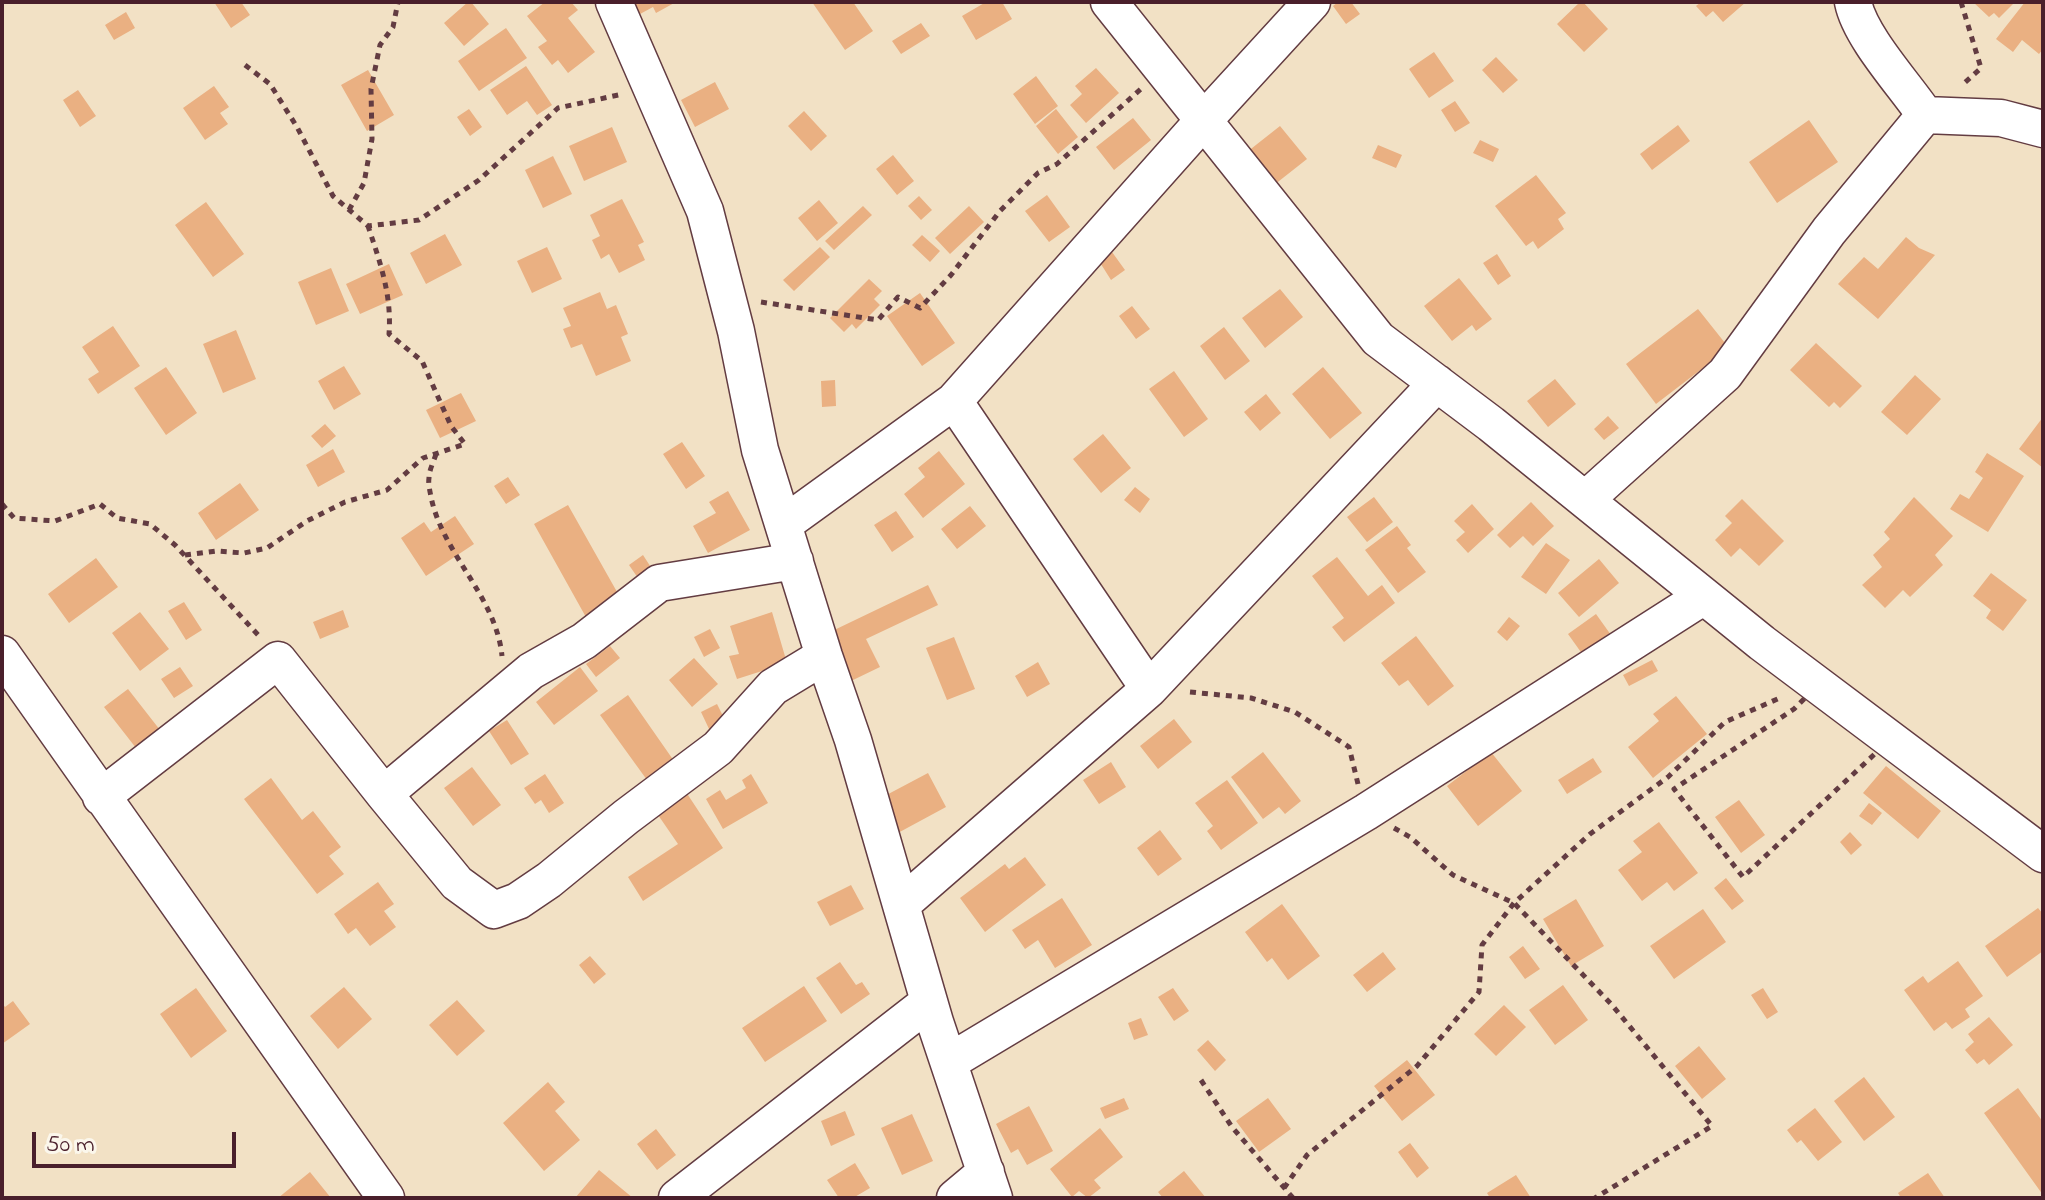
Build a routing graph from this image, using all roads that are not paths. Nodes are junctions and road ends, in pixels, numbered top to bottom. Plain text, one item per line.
1 (614, 2) edge
2 (1109, 2) edge
3 (1312, 2) edge
4 (1853, 2) edge
5 (1925, 115) junction
6 (1204, 120) junction
7 (2043, 129) edge
8 (1437, 383) junction
9 (954, 401) junction
10 (1585, 500) junction
11 (784, 524) junction
12 (795, 561) junction
13 (1704, 596) junction
14 (2, 654) edge
15 (824, 656) junction
16 (1149, 689) junction
17 (384, 794) junction
18 (101, 797) junction
19 (2043, 854) edge
20 (901, 905) junction
21 (929, 1002) junction
22 (949, 1062) junction
23 (990, 1185) edge
24 (386, 1198) edge
25 (677, 1198) edge
26 (955, 1198) edge

1 - 11 street
2 - 6 street
3 - 6 street
4 - 5 street
5 - 7 street
5 - 10 street
6 - 8 street
6 - 9 street
8 - 10 street
8 - 16 street
9 - 11 street
9 - 16 street
10 - 13 street
11 - 12 street
12 - 15 street
12 - 17 street
13 - 19 street
13 - 22 street
14 - 18 street
15 - 17 street
15 - 20 street
16 - 20 street
17 - 18 street
18 - 24 street
20 - 21 street
21 - 22 street
21 - 25 street
22 - 23 street
23 - 26 street

